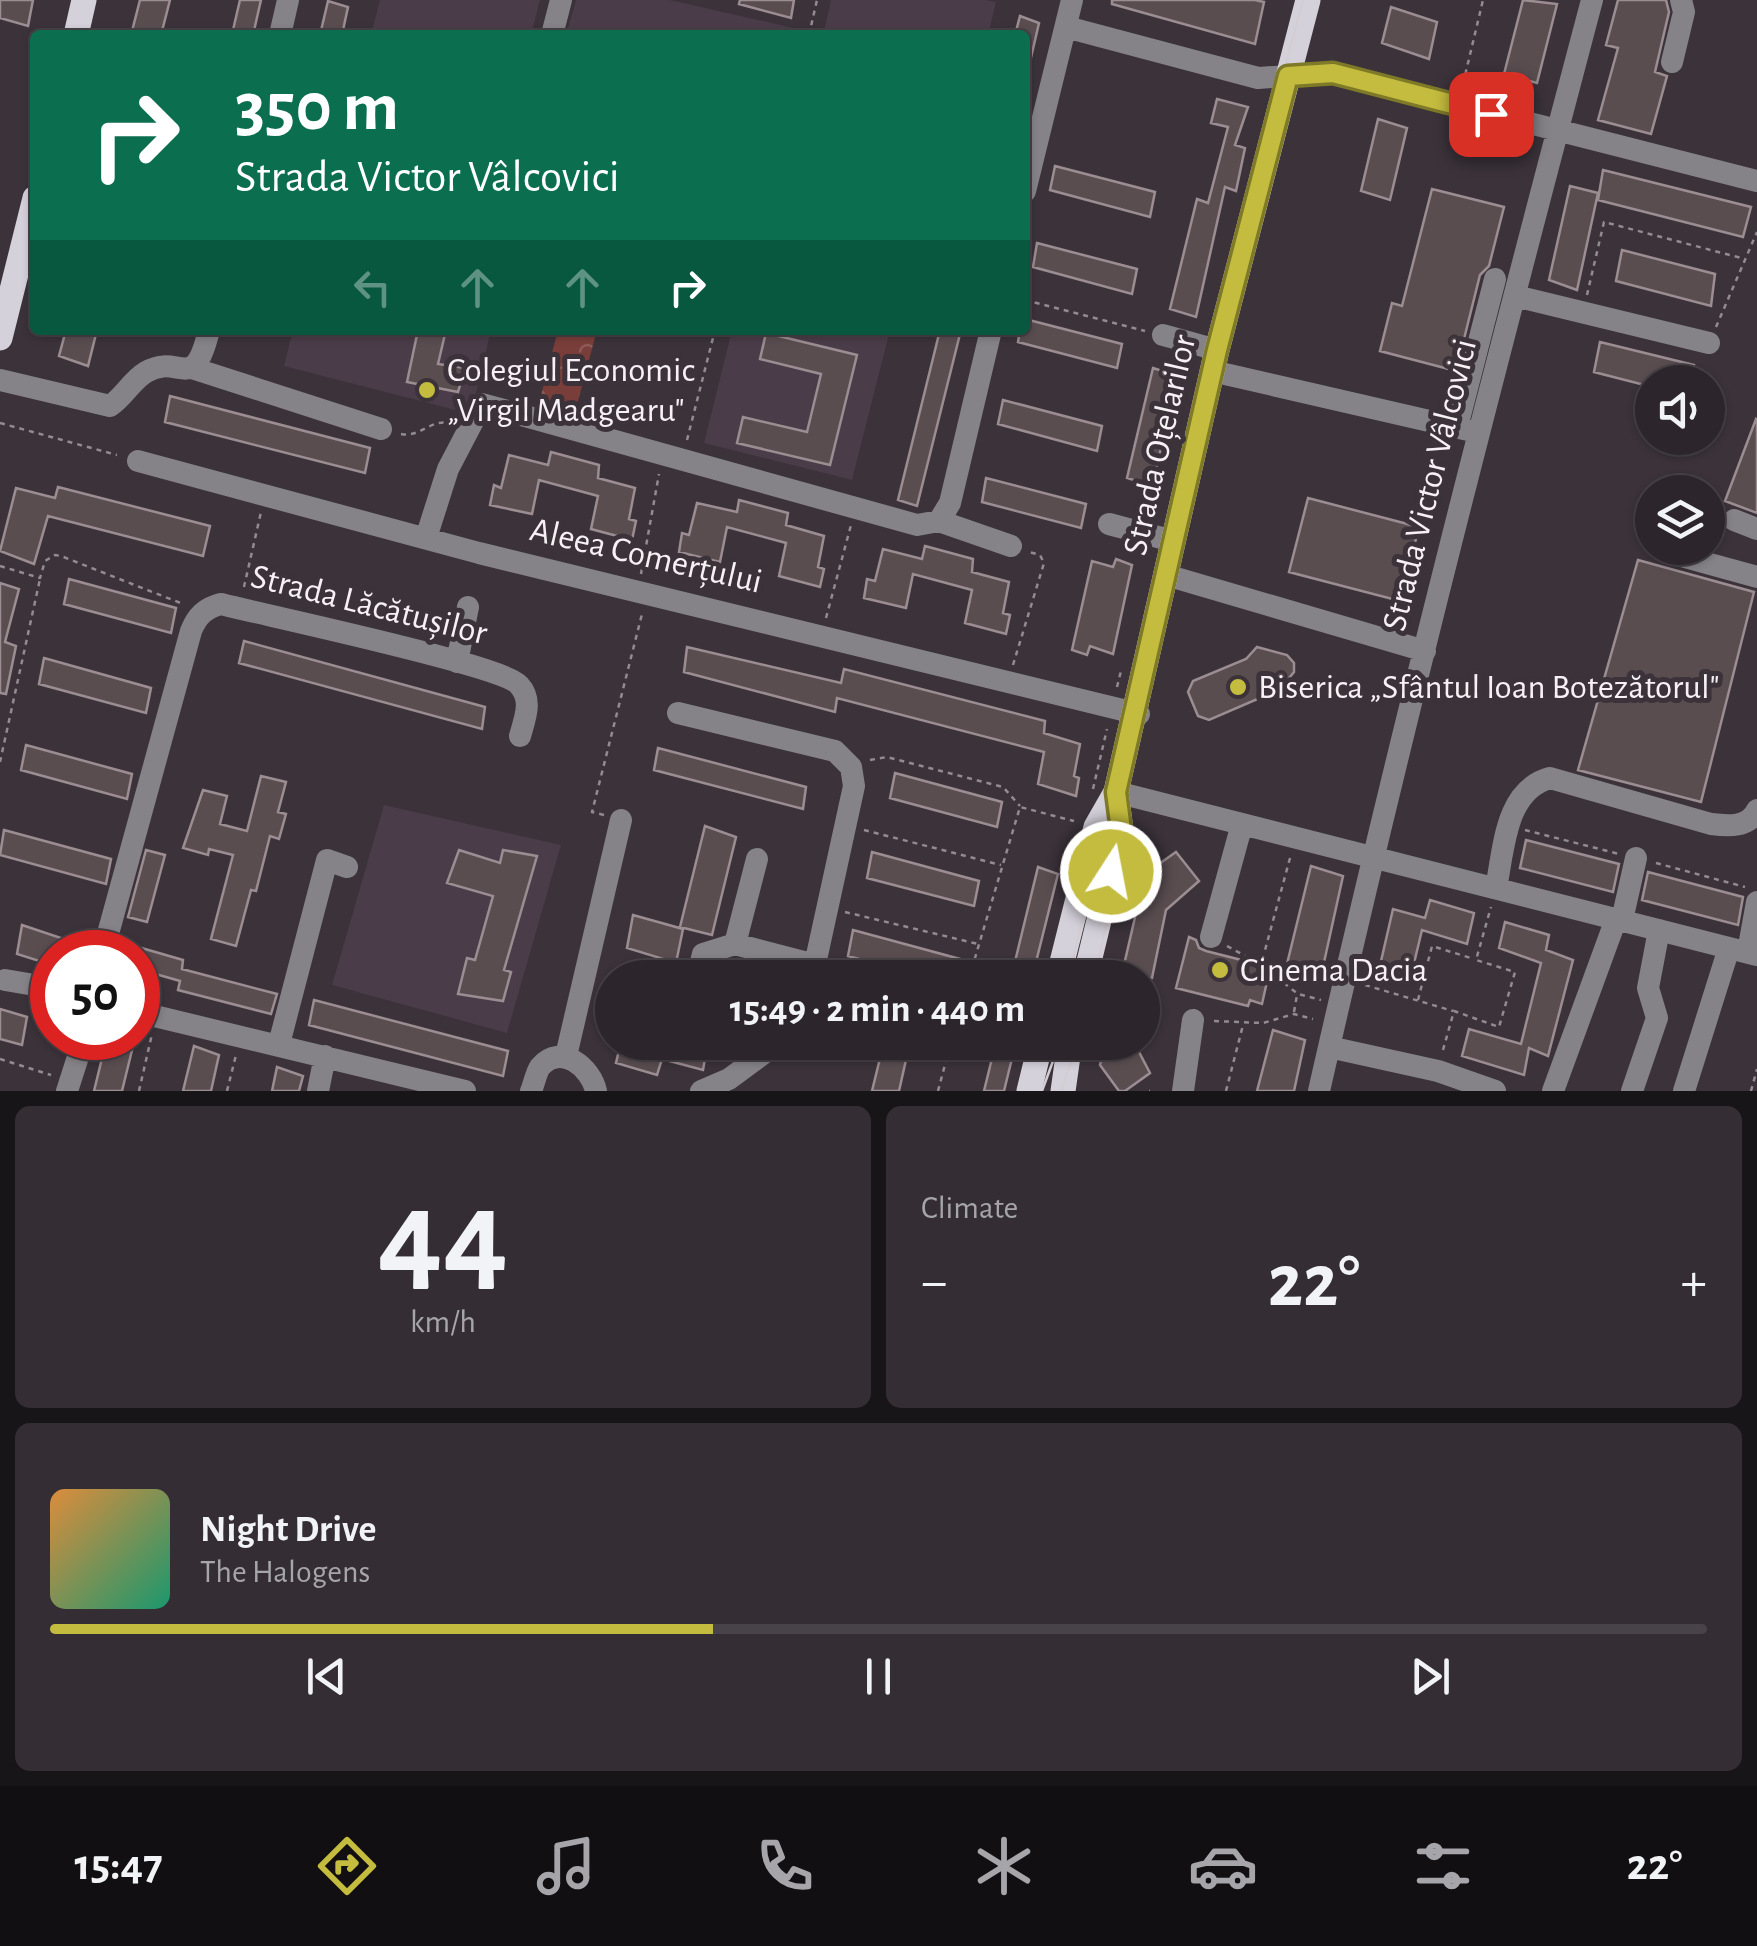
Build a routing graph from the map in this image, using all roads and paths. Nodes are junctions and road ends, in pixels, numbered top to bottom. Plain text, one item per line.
1 (84, 0) edge
2 (288, 0) edge
3 (561, 0) edge
4 (817, 0) edge
5 (1072, 0) edge
6 (1308, 0) edge
7 (1483, 0) edge
8 (1592, 0) edge
9 (1680, 0) edge
10 (1066, 27) junction
11 (77, 30) edge
12 (281, 30) edge
13 (553, 30) edge
14 (810, 30) edge
15 (1672, 62) dead end
16 (1288, 76) junction
17 (1458, 105) junction
18 (1557, 130) junction
19 (1030, 171) edge
20 (1757, 181) edge
21 (30, 218) edge
22 (1757, 232) edge
23 (1745, 258) junction
24 (1494, 279) dead end
25 (1515, 296) junction
26 (1030, 301) edge
27 (1584, 311) junction
28 (208, 335) edge
29 (713, 335) edge
30 (991, 335) edge
31 (1163, 335) joint
32 (0, 338) edge
33 (1708, 343) joint
34 (1214, 360) junction
35 (192, 368) junction
36 (0, 380) edge
37 (0, 422) edge
38 (469, 428) junction
39 (381, 429) joint
40 (1467, 430) junction
41 (114, 454) dead end
42 (672, 458) junction
43 (138, 461) dead end
44 (265, 496) junction
45 (856, 508) junction
46 (1734, 520) dead end
47 (939, 521) junction
48 (1109, 524) dead end
49 (1757, 529) edge
50 (426, 538) junction
51 (1174, 540) junction
52 (1011, 546) joint
53 (1714, 565) edge
54 (0, 566) edge
55 (1166, 575) junction
56 (1757, 577) edge
57 (40, 578) junction
58 (642, 592) junction
59 (468, 607) dead end
60 (239, 609) junction
61 (204, 612) junction
62 (822, 634) junction
63 (1425, 651) junction
64 (457, 662) junction
65 (1009, 681) junction
66 (1129, 711) junction
67 (678, 713) dead end
68 (520, 736) dead end
69 (0, 762) edge
70 (851, 768) junction
71 (1104, 791) junction
72 (1020, 807) junction
73 (1757, 810) edge
74 (621, 820) joint
75 (1084, 824) dead end
76 (1242, 824) junction
77 (845, 825) junction
78 (1295, 837) junction
79 (1372, 857) junction
80 (1636, 858) dead end
81 (757, 859) dead end
82 (1003, 865) junction
83 (347, 867) dead end
84 (1496, 888) junction
85 (1757, 902) edge
86 (827, 908) junction
87 (1619, 920) junction
88 (108, 930) edge
89 (1660, 930) junction
90 (1211, 937) joint
91 (735, 944) junction
92 (980, 944) junction
93 (1745, 951) edge
94 (702, 960) edge
95 (781, 960) edge
96 (815, 960) edge
97 (975, 960) edge
98 (1062, 960) edge
99 (1089, 960) edge
100 (1476, 960) junction
101 (1261, 965) junction
102 (1344, 979) junction
103 (5, 980) dead end
104 (30, 984) edge
105 (1298, 994) junction
106 (1418, 1000) junction
107 (1454, 1011) junction
108 (1294, 1014) junction
109 (160, 1017) edge
110 (1193, 1020) joint
111 (1244, 1023) junction
112 (1334, 1025) junction
113 (241, 1034) junction
114 (279, 1044) junction
115 (325, 1056) junction
116 (566, 1056) junction
117 (0, 1059) edge
118 (77, 1060) edge
119 (142, 1060) edge
120 (755, 1060) edge
121 (946, 1060) edge
122 (1037, 1060) edge
123 (1067, 1060) edge
124 (1757, 1070) edge
125 (1438, 1071) junction
126 (69, 1086) edge
127 (432, 1086) edge
128 (1754, 1088) edge
129 (1556, 1089) edge
130 (139, 1091) edge
131 (228, 1091) edge
132 (318, 1091) edge
133 (464, 1091) edge
134 (531, 1091) edge
135 (596, 1091) edge
136 (701, 1091) edge
137 (938, 1091) edge
138 (1029, 1091) edge
139 (1062, 1091) edge
140 (1183, 1091) edge
141 (1226, 1091) edge
142 (1319, 1091) edge
143 (1495, 1091) edge
144 (1632, 1091) edge
145 (1684, 1091) edge

1 - 11 main road
2 - 12 street
3 - 13 street
4 - 14 path
5 - 10 street
6 - 16 main road, Strada Oțelarilor
7 - 17 path
8 - 18 street, Strada Victor Vâlcovici
9 - 15 street
10 - 16 street
10 - 19 street
16 - 17 street
16 - 34 main road, Strada Oțelarilor
17 - 18 street
18 - 20 street
18 - 25 street, Strada Victor Vâlcovici
21 - 32 main road
22 - 23 path
23 - 27 path
23 - 33 path
24 - 40 street
25 - 27 street
25 - 40 street, Strada Victor Vâlcovici
26 - 31 path
27 - 33 street
28 - 35 street
29 - 42 path
30 - 47 street
31 - 34 street
34 - 40 street
34 - 51 main road, Strada Oțelarilor
35 - 36 street
35 - 39 street
37 - 41 path
38 - 39 path
38 - 42 street
38 - 50 street
40 - 63 street, Strada Victor Vâlcovici
42 - 45 street
42 - 58 path
43 - 44 street, Aleea Comerțului
44 - 50 street, Aleea Comerțului
44 - 60 path
45 - 47 street
45 - 62 path
46 - 49 street
47 - 52 street
48 - 51 street
50 - 58 street, Aleea Comerțului
51 - 55 main road, Strada Oțelarilor
52 - 65 path
53 - 56 street
54 - 57 path
55 - 63 street
55 - 66 main road, Strada Oțelarilor
57 - 61 path
57 - 69 path
58 - 62 street, Aleea Comerțului
58 - 74 path
59 - 64 street
60 - 61 street, Strada Lăcătușilor
60 - 64 street, Strada Lăcătușilor
61 - 88 street, Strada Lăcătușilor
62 - 65 street, Aleea Comerțului
63 - 79 street, Strada Victor Vâlcovici
64 - 68 street, Strada Lăcătușilor
65 - 66 street, Aleea Comerțului
66 - 71 main road, Strada Oțelarilor
66 - 71 path
67 - 70 street
70 - 72 path
70 - 77 street
71 - 76 street
71 - 98 main road, Strada Oțelarilor
71 - 99 main road, Strada Oțelarilor
72 - 75 path
72 - 82 path
73 - 84 street
74 - 116 street
76 - 78 street
76 - 90 street
77 - 82 path
77 - 86 street
78 - 79 street
78 - 101 path
79 - 84 street
79 - 102 street, Strada Victor Vâlcovici
80 - 87 street
81 - 91 street
82 - 92 path
83 - 114 street
84 - 87 street
84 - 100 path
85 - 93 street
86 - 92 path
86 - 96 street
87 - 89 street
87 - 129 street
89 - 93 street
89 - 144 street
90 - 101 path
91 - 94 street
91 - 95 street
92 - 97 path
93 - 145 street
100 - 106 path
100 - 107 path
101 - 105 path
102 - 106 path
102 - 112 street, Strada Victor Vâlcovici
103 - 104 street
105 - 108 path
105 - 112 path
106 - 107 path
107 - 125 path
108 - 111 path
108 - 112 path
109 - 113 street
110 - 111 path
110 - 140 street
111 - 141 path
112 - 125 street
112 - 142 street, Strada Victor Vâlcovici
113 - 114 street
113 - 131 path
114 - 115 street
115 - 127 street
115 - 132 street
116 - 134 street
116 - 135 street
117 - 126 path
118 - 126 street
119 - 130 path
120 - 136 street
121 - 137 path
122 - 138 main road
123 - 139 main road
124 - 128 path
125 - 143 street
127 - 133 street

